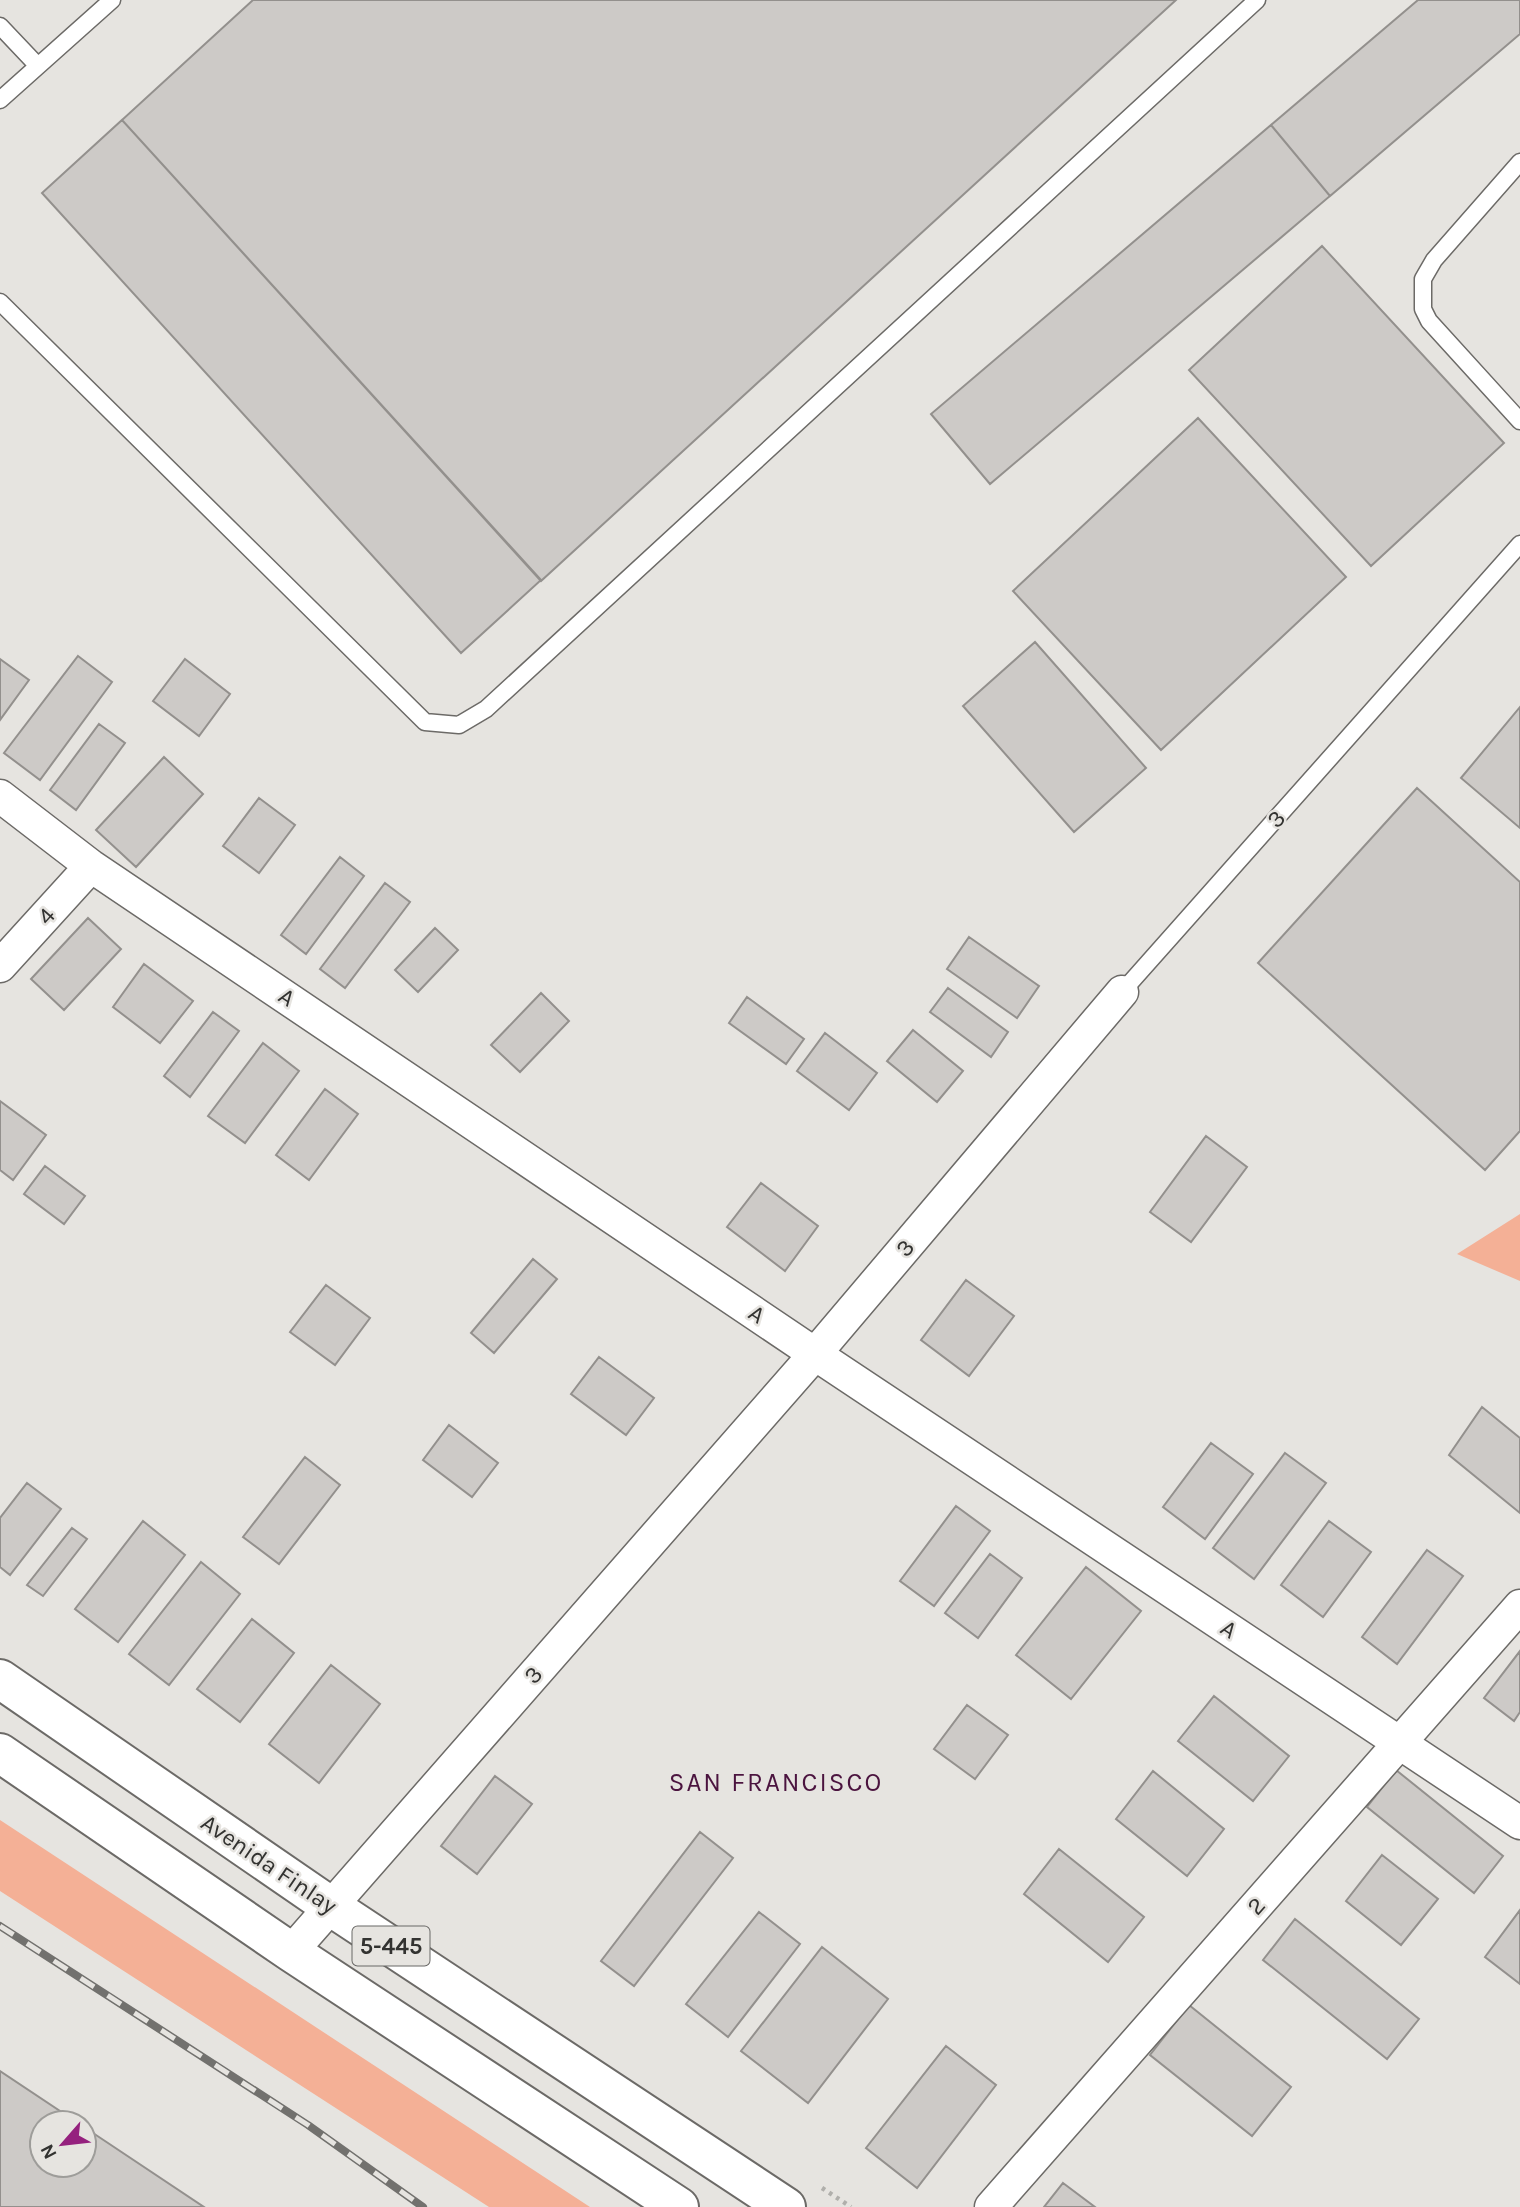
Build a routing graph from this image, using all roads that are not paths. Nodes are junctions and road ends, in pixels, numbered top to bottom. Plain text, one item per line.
1 (112, 0) edge
2 (1257, 0) edge
3 (0, 26) edge
4 (37, 65) junction
5 (0, 100) edge
6 (1520, 162) edge
7 (0, 302) edge
8 (1520, 421) edge
9 (1520, 544) edge
10 (0, 796) edge
11 (92, 866) junction
12 (0, 966) edge
13 (1122, 992) joint
14 (815, 1354) junction
15 (1520, 1605) edge
16 (0, 1679) edge
17 (1400, 1743) junction
18 (0, 1753) edge
19 (1520, 1823) edge
20 (330, 1906) junction
21 (291, 1952) junction
22 (679, 2207) edge
23 (786, 2207) edge
24 (991, 2207) edge

1 - 4 lane
2 - 7 lane
3 - 4 lane
4 - 5 lane
6 - 8 lane
9 - 13 lane, 3
10 - 11 street, A
11 - 12 street, 4
11 - 14 street, A
13 - 14 street, 3
14 - 17 street, A
14 - 20 street, 3
15 - 17 street, 2
16 - 20 highway, Avenida Finlay / 5-445
17 - 19 street, A
17 - 24 street, 2
18 - 21 highway, 5-445
20 - 21 street, 3
20 - 23 highway, Avenida Finlay / 5-445
21 - 22 highway, 5-445

